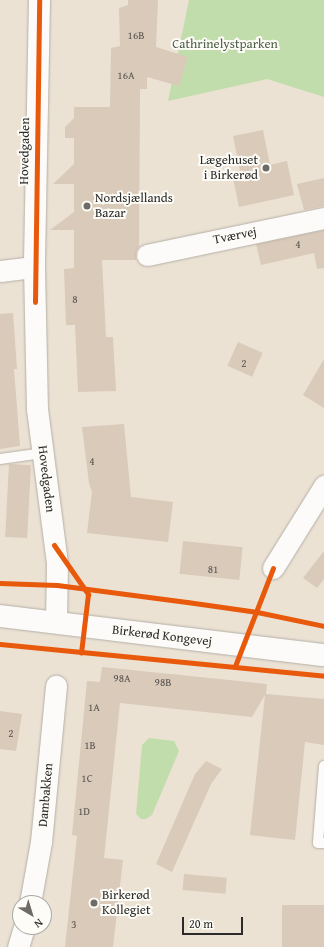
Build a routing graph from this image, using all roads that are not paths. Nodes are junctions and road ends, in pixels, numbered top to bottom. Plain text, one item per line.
1 (39, 0) edge
2 (324, 218) edge
3 (146, 255) dead end
4 (34, 267) junction
5 (0, 271) edge
6 (43, 453) junction
7 (0, 460) edge
8 (324, 486) edge
9 (273, 568) dead end
10 (0, 616) edge
11 (56, 622) junction
12 (324, 655) edge
13 (56, 686) dead end
14 (324, 766) edge
15 (324, 843) edge
16 (31, 895) edge
17 (22, 935) edge
18 (18, 947) edge

1 - 4 street, Hovedgaden
2 - 3 street, Tværvej
4 - 5 street
4 - 6 street, Hovedgaden
6 - 7 lane
6 - 11 street, Hovedgaden
8 - 9 street
10 - 11 main road, Birkerød Kongevej
11 - 12 main road, Birkerød Kongevej
13 - 16 street, Dambakken
14 - 15 lane
17 - 18 street

